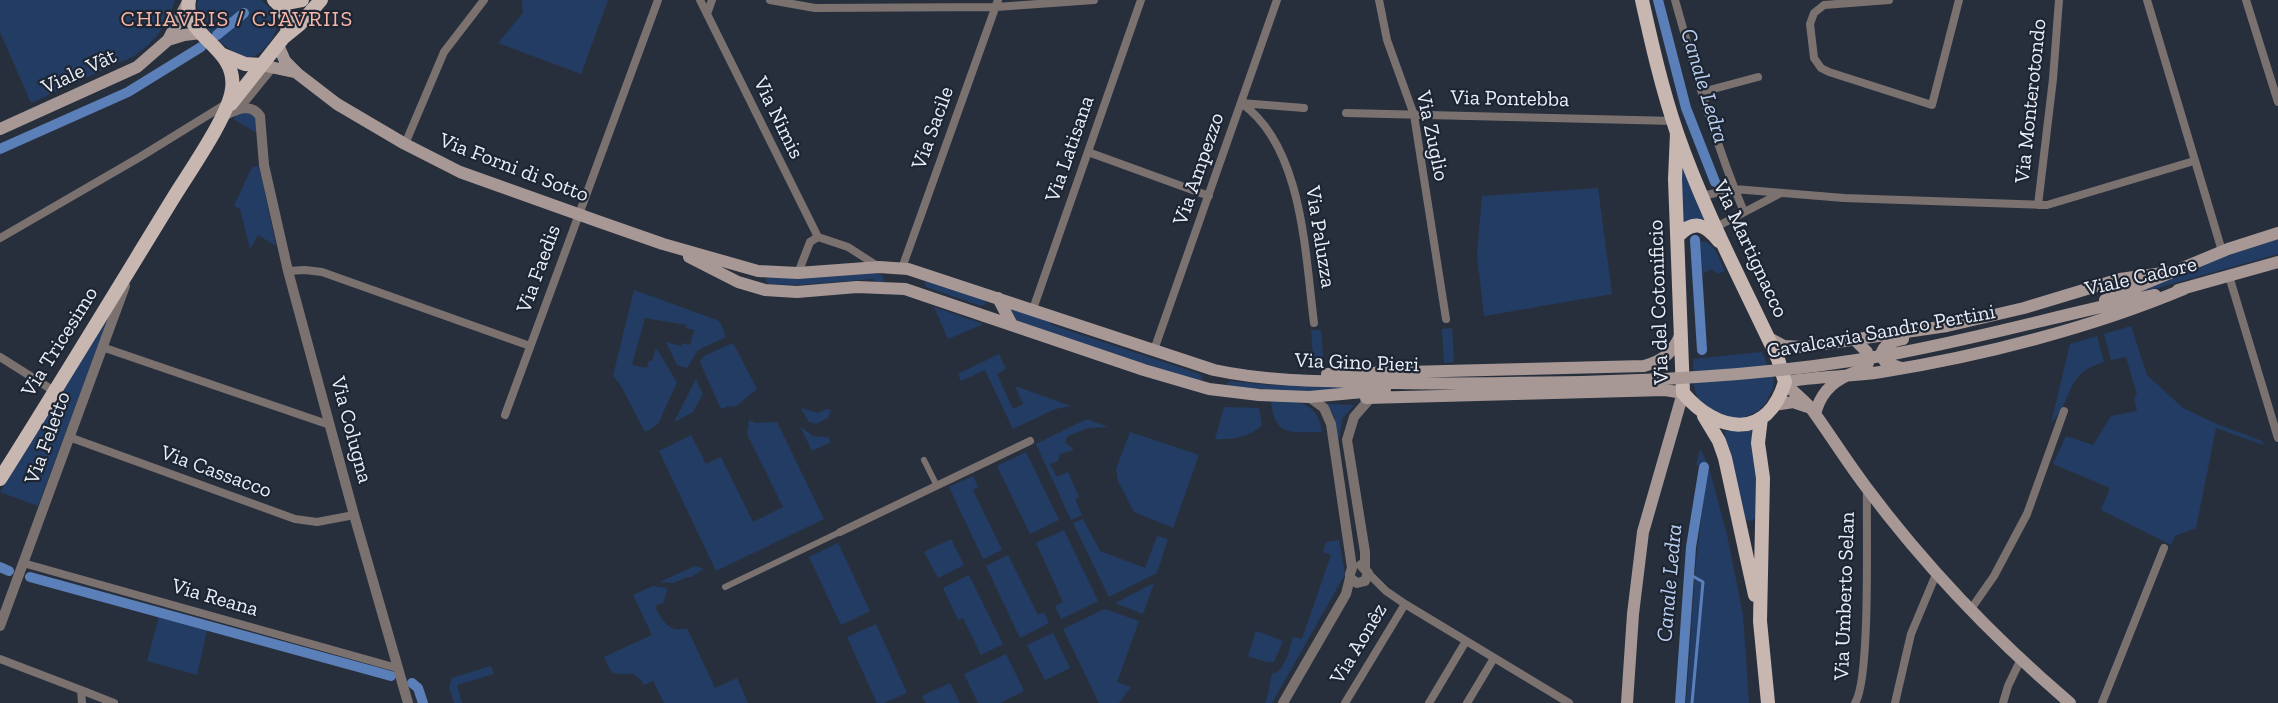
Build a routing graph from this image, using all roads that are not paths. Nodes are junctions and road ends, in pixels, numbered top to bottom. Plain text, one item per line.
1 (302, 0) edge
2 (321, 0) edge
3 (484, 0) edge
4 (658, 0) edge
5 (700, 0) edge
6 (712, 0) edge
7 (770, 0) edge
8 (1095, 0) edge
9 (1141, 0) edge
10 (1277, 0) edge
11 (1379, 0) edge
12 (1642, 0) edge
13 (1675, 0) edge
14 (1889, 0) edge
15 (1959, 0) edge
16 (2059, 0) edge
17 (2147, 0) edge
18 (2246, 0) edge
19 (189, 1) edge
20 (275, 1) edge
21 (997, 3) edge
22 (1824, 3) edge
23 (896, 4) edge
24 (707, 14) junction
25 (201, 33) junction
26 (168, 40) junction
27 (281, 41) junction
28 (223, 55) junction
29 (266, 66) junction
30 (298, 74) junction
31 (1758, 77) dead end
32 (1702, 92) junction
33 (2278, 102) edge
34 (1241, 103) junction
35 (233, 106) junction
36 (1304, 108) dead end
37 (1346, 113) dead end
38 (1414, 115) junction
39 (221, 117) junction
40 (1675, 127) junction
41 (0, 129) edge
42 (405, 144) junction
43 (1088, 152) junction
44 (2194, 161) junction
45 (1675, 179) joint
46 (1734, 189) junction
47 (1779, 194) junction
48 (1209, 196) junction
49 (1702, 196) junction
50 (2038, 205) junction
51 (1744, 212) junction
52 (578, 214) junction
53 (1716, 227) junction
54 (2278, 232) edge
55 (1678, 236) junction
56 (818, 237) junction
57 (0, 238) edge
58 (663, 244) junction
59 (2222, 251) junction
60 (1727, 252) junction
61 (2278, 262) edge
62 (133, 264) junction
63 (895, 268) junction
64 (758, 271) junction
65 (288, 272) junction
66 (2170, 272) junction
67 (798, 273) junction
68 (2229, 276) junction
69 (754, 287) junction
70 (889, 287) junction
71 (905, 289) junction
72 (2184, 289) junction
73 (998, 298) junction
74 (1033, 309) junction
75 (2079, 311) junction
76 (1446, 318) dead end
77 (1314, 323) dead end
78 (1012, 324) junction
79 (1947, 326) junction
80 (1682, 330) junction
81 (1767, 337) junction
82 (1855, 340) junction
83 (530, 346) junction
84 (102, 347) junction
85 (1154, 350) junction
86 (0, 357) edge
87 (1628, 366) junction
88 (1902, 369) junction
89 (1214, 370) junction
90 (1227, 373) junction
91 (1844, 377) junction
92 (1303, 381) junction
93 (1785, 382) junction
94 (1436, 385) junction
95 (1209, 389) junction
96 (1381, 390) junction
97 (54, 391) junction
98 (1223, 391) junction
99 (1627, 392) junction
100 (1683, 393) junction
101 (1309, 397) junction
102 (1369, 399) junction
103 (1774, 405) junction
104 (1813, 411) junction
105 (2064, 411) dead end
106 (1701, 412) junction
107 (505, 415) dead end
108 (1761, 418) junction
109 (1676, 423) junction
110 (330, 425) junction
111 (69, 437) junction
112 (2278, 438) edge
113 (1030, 441) dead end
114 (924, 460) dead end
115 (2, 472) edge
116 (937, 486) junction
117 (1867, 488) junction
118 (1357, 503) junction
119 (1342, 505) junction
120 (354, 515) junction
121 (1762, 519) junction
122 (1739, 520) junction
123 (840, 532) joint
124 (2164, 548) dead end
125 (20, 571) junction
126 (1937, 572) junction
127 (1360, 575) junction
128 (725, 587) dead end
129 (1405, 604) junction
130 (1971, 609) junction
131 (1760, 621) junction
132 (0, 626) edge
133 (1466, 641) junction
134 (1494, 658) junction
135 (0, 659) edge
136 (2021, 659) junction
137 (397, 668) junction
138 (81, 690) junction
139 (82, 703) edge
140 (114, 703) edge
141 (408, 703) edge
142 (1283, 703) edge
143 (1345, 703) edge
144 (1429, 703) edge
145 (1467, 703) edge
146 (1569, 703) edge
147 (1627, 703) edge
148 (1768, 703) edge
149 (1855, 703) edge
150 (1895, 703) edge
151 (2003, 703) edge
152 (2070, 703) edge
153 (2102, 703) edge

1 - 20 main road
2 - 27 main road
3 - 42 street
4 - 52 street, Via Faedis
5 - 24 street, Via Nimis
6 - 24 street
7 - 23 street
8 - 21 street
9 - 43 street, Via Latisana
10 - 34 street, Via Ampezzo
11 - 38 street, Via Zuglio
12 - 40 main road, Via Martignacco
13 - 32 street
14 - 22 street
15 - 22 street
16 - 50 street, Via Monterotondo
17 - 44 street
18 - 33 street
19 - 25 main road
19 - 26 main road, Viale Vât
20 - 27 main road
21 - 23 street
21 - 63 street, Via Sacile
24 - 56 street, Via Nimis
25 - 26 main road, Viale Vât
25 - 28 main road
26 - 41 main road, Viale Vât
27 - 29 main road
27 - 30 main road, Via Forni di Sotto
28 - 29 main road
28 - 35 main road
29 - 30 main road, Via Forni di Sotto
29 - 35 street
29 - 39 main road
30 - 42 main road, Via Forni di Sotto
31 - 32 street
32 - 46 street
34 - 36 street
34 - 48 street, Via Ampezzo
34 - 77 street, Via Paluzza
35 - 39 main road
35 - 57 street
35 - 65 street, Via Colugna
37 - 38 street, Via Pontebba
38 - 40 street, Via Pontebba
38 - 76 street, Via Zuglio
39 - 62 main road, Via Tricesimo
40 - 45 main road, Via Martignacco
40 - 49 main road, Via Martignacco
42 - 52 main road, Via Forni di Sotto
43 - 48 street
43 - 74 street, Via Latisana
44 - 50 street
44 - 59 street
45 - 55 main road, Via del Cotonificio
46 - 47 street
46 - 49 street
46 - 51 street
47 - 50 street
47 - 51 street
48 - 85 street, Via Ampezzo
49 - 53 main road, Via Martignacco
51 - 53 street
52 - 58 main road, Via Forni di Sotto
52 - 83 street, Via Faedis
53 - 60 main road, Via Martignacco
54 - 59 main road, Viale Cadore
55 - 60 main road
55 - 80 main road, Via del Cotonificio
56 - 63 street
56 - 67 street
58 - 64 main road, Via Forni di Sotto
58 - 69 main road, Via Forni di Sotto
59 - 66 main road, Viale Cadore
60 - 81 main road, Via Martignacco
61 - 68 main road, Viale Cadore
62 - 84 street, Via Feletto
62 - 97 main road, Via Tricesimo
63 - 67 main road, Via Forni di Sotto
63 - 70 main road
63 - 71 main road
63 - 73 main road, Via Gino Pieri
64 - 67 main road, Via Forni di Sotto
64 - 69 main road
65 - 83 street
65 - 110 street, Via Colugna
66 - 75 main road, Viale Cadore
66 - 79 main road
68 - 72 main road, Viale Cadore
68 - 112 street
69 - 70 main road, Via Forni di Sotto
70 - 71 main road, Via Gino Pieri
71 - 78 main road, Via Gino Pieri
72 - 75 main road, Viale Cadore
72 - 88 main road
73 - 74 main road, Via Gino Pieri
73 - 78 main road
74 - 85 main road, Via Gino Pieri
75 - 94 main road, Cavalcavia Sandro Pertini, bridge
78 - 95 main road, Via Gino Pieri
79 - 82 main road
79 - 88 main road
80 - 87 main road
80 - 100 main road, Via del Cotonificio
81 - 82 main road
81 - 93 main road, Via Martignacco
82 - 91 main road
83 - 107 street, Via Faedis
84 - 110 street
84 - 111 street, Via Feletto
85 - 89 main road, Via Gino Pieri
86 - 97 street
87 - 92 main road
87 - 99 main road
88 - 91 main road
89 - 90 main road, Via Gino Pieri
89 - 95 main road
90 - 92 main road, Via Gino Pieri
90 - 98 main road
91 - 93 main road
91 - 104 main road
92 - 94 main road, Via Gino Pieri
93 - 103 main road
93 - 104 main road, Via Martignacco
94 - 96 main road, Via Gino Pieri
95 - 98 main road, Via Gino Pieri
96 - 101 main road, Via Gino Pieri
96 - 102 street
97 - 115 main road, Via Tricesimo
98 - 101 main road, Via Gino Pieri
99 - 100 main road
99 - 102 main road
100 - 106 main road
100 - 109 main road, Via del Cotonificio
101 - 102 main road
101 - 119 street
102 - 118 street
103 - 104 main road
103 - 108 main road
104 - 117 main road, Via Martignacco
105 - 130 street
106 - 108 main road
106 - 109 main road
106 - 122 main road
108 - 121 main road
109 - 147 main road, Via del Cotonificio
110 - 120 street, Via Colugna
111 - 120 street, Via Cassacco
111 - 125 street, Via Feletto
113 - 116 street
114 - 116 street
116 - 123 street
117 - 126 main road, Via Martignacco
117 - 149 street, Via Umberto Selan
118 - 119 street
118 - 127 street
119 - 127 street
120 - 137 street, Via Colugna
121 - 122 main road
121 - 131 main road
122 - 131 main road
123 - 128 street
124 - 153 street
125 - 132 street, Via Feletto
125 - 137 street, Via Reana
126 - 130 main road, Via Martignacco
126 - 150 street
127 - 129 street, Via Aonêz
127 - 142 street
129 - 133 street, Via Aonêz
129 - 143 street, Via Aonêz
130 - 136 main road, Via Martignacco
131 - 148 main road
133 - 134 street, Via Aonêz
133 - 144 street
134 - 145 street
134 - 146 street, Via Aonêz
135 - 138 street
136 - 151 street
136 - 152 main road, Via Martignacco
137 - 141 street, Via Colugna
138 - 139 street
138 - 140 street

